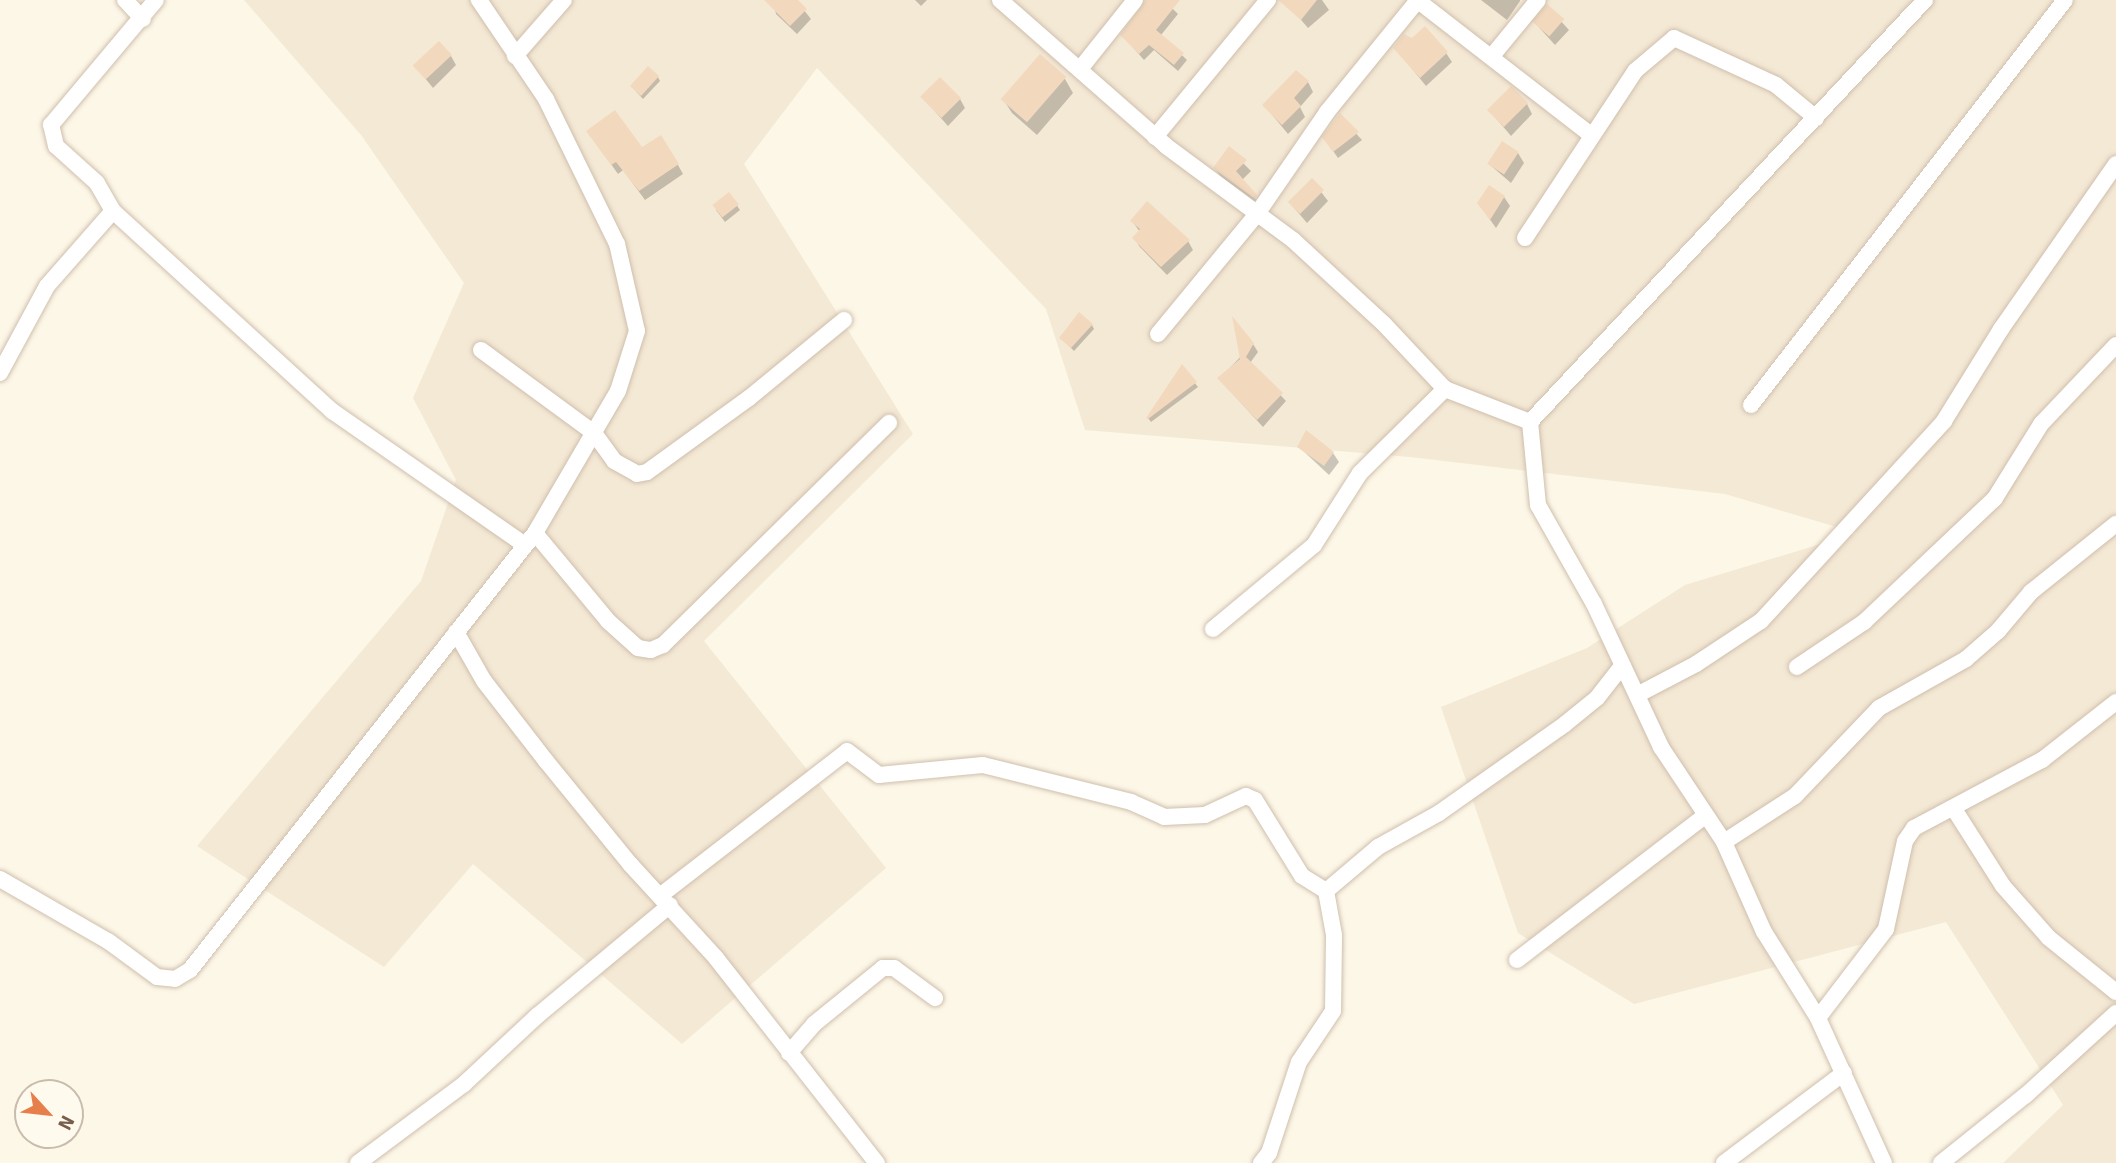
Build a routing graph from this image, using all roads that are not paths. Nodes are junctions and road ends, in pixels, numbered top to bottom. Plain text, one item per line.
1 (125, 0) edge
2 (156, 0) edge
3 (479, 0) edge
4 (564, 0) edge
5 (1000, 0) edge
6 (1135, 0) edge
7 (1268, 0) edge
8 (1418, 0) edge
9 (1538, 0) edge
10 (1925, 0) edge
11 (2065, 0) edge
12 (143, 19) junction
13 (515, 56) junction
14 (1492, 56) junction
15 (1080, 69) junction
16 (1816, 118) junction
17 (1590, 134) junction
18 (1156, 137) junction
19 (2116, 164) edge
20 (113, 211) junction
21 (1257, 214) junction
22 (1525, 238) dead end
23 (844, 320) dead end
24 (1158, 334) dead end
25 (2116, 345) edge
26 (481, 350) dead end
27 (0, 373) edge
28 (1445, 388) junction
29 (1751, 405) dead end
30 (1530, 422) junction
31 (889, 423) dead end
32 (594, 433) junction
33 (2116, 524) edge
34 (530, 539) junction
35 (1213, 629) dead end
36 (456, 632) junction
37 (1621, 667) junction
38 (1797, 667) dead end
39 (1637, 695) junction
40 (2116, 702) edge
41 (1954, 809) junction
42 (1705, 817) junction
43 (1724, 842) junction
44 (0, 879) edge
45 (1326, 891) junction
46 (666, 900) junction
47 (1517, 960) dead end
48 (2116, 992) edge
49 (935, 998) dead end
50 (2116, 1013) edge
51 (1818, 1018) junction
52 (789, 1053) junction
53 (1844, 1073) junction
54 (358, 1163) edge
55 (877, 1163) edge
56 (1261, 1163) edge
57 (1724, 1163) edge
58 (1884, 1163) edge
59 (1941, 1163) edge

1 - 12 street
2 - 12 street
3 - 13 street
4 - 13 street
5 - 15 street
6 - 15 street
7 - 18 street
8 - 14 street
8 - 21 street
9 - 14 street
10 - 16 street
11 - 29 street
12 - 20 street
13 - 32 street
14 - 17 street
15 - 18 street
16 - 17 street
16 - 30 street
17 - 22 street
18 - 21 street
19 - 39 street
20 - 27 street
20 - 34 street
21 - 24 street
21 - 28 street
23 - 32 street
25 - 38 street
26 - 32 street
28 - 30 street
28 - 35 street
30 - 37 street
31 - 34 street
32 - 34 street
33 - 43 street
34 - 36 street
36 - 44 street
36 - 46 street
37 - 39 street
37 - 45 street
39 - 42 street
40 - 41 street
41 - 48 street
41 - 51 street
42 - 43 street
42 - 47 street
43 - 51 street
45 - 46 street
45 - 56 street
46 - 52 street
46 - 54 street
49 - 52 street
50 - 59 street
51 - 53 street
52 - 55 street
53 - 57 street
53 - 58 street

